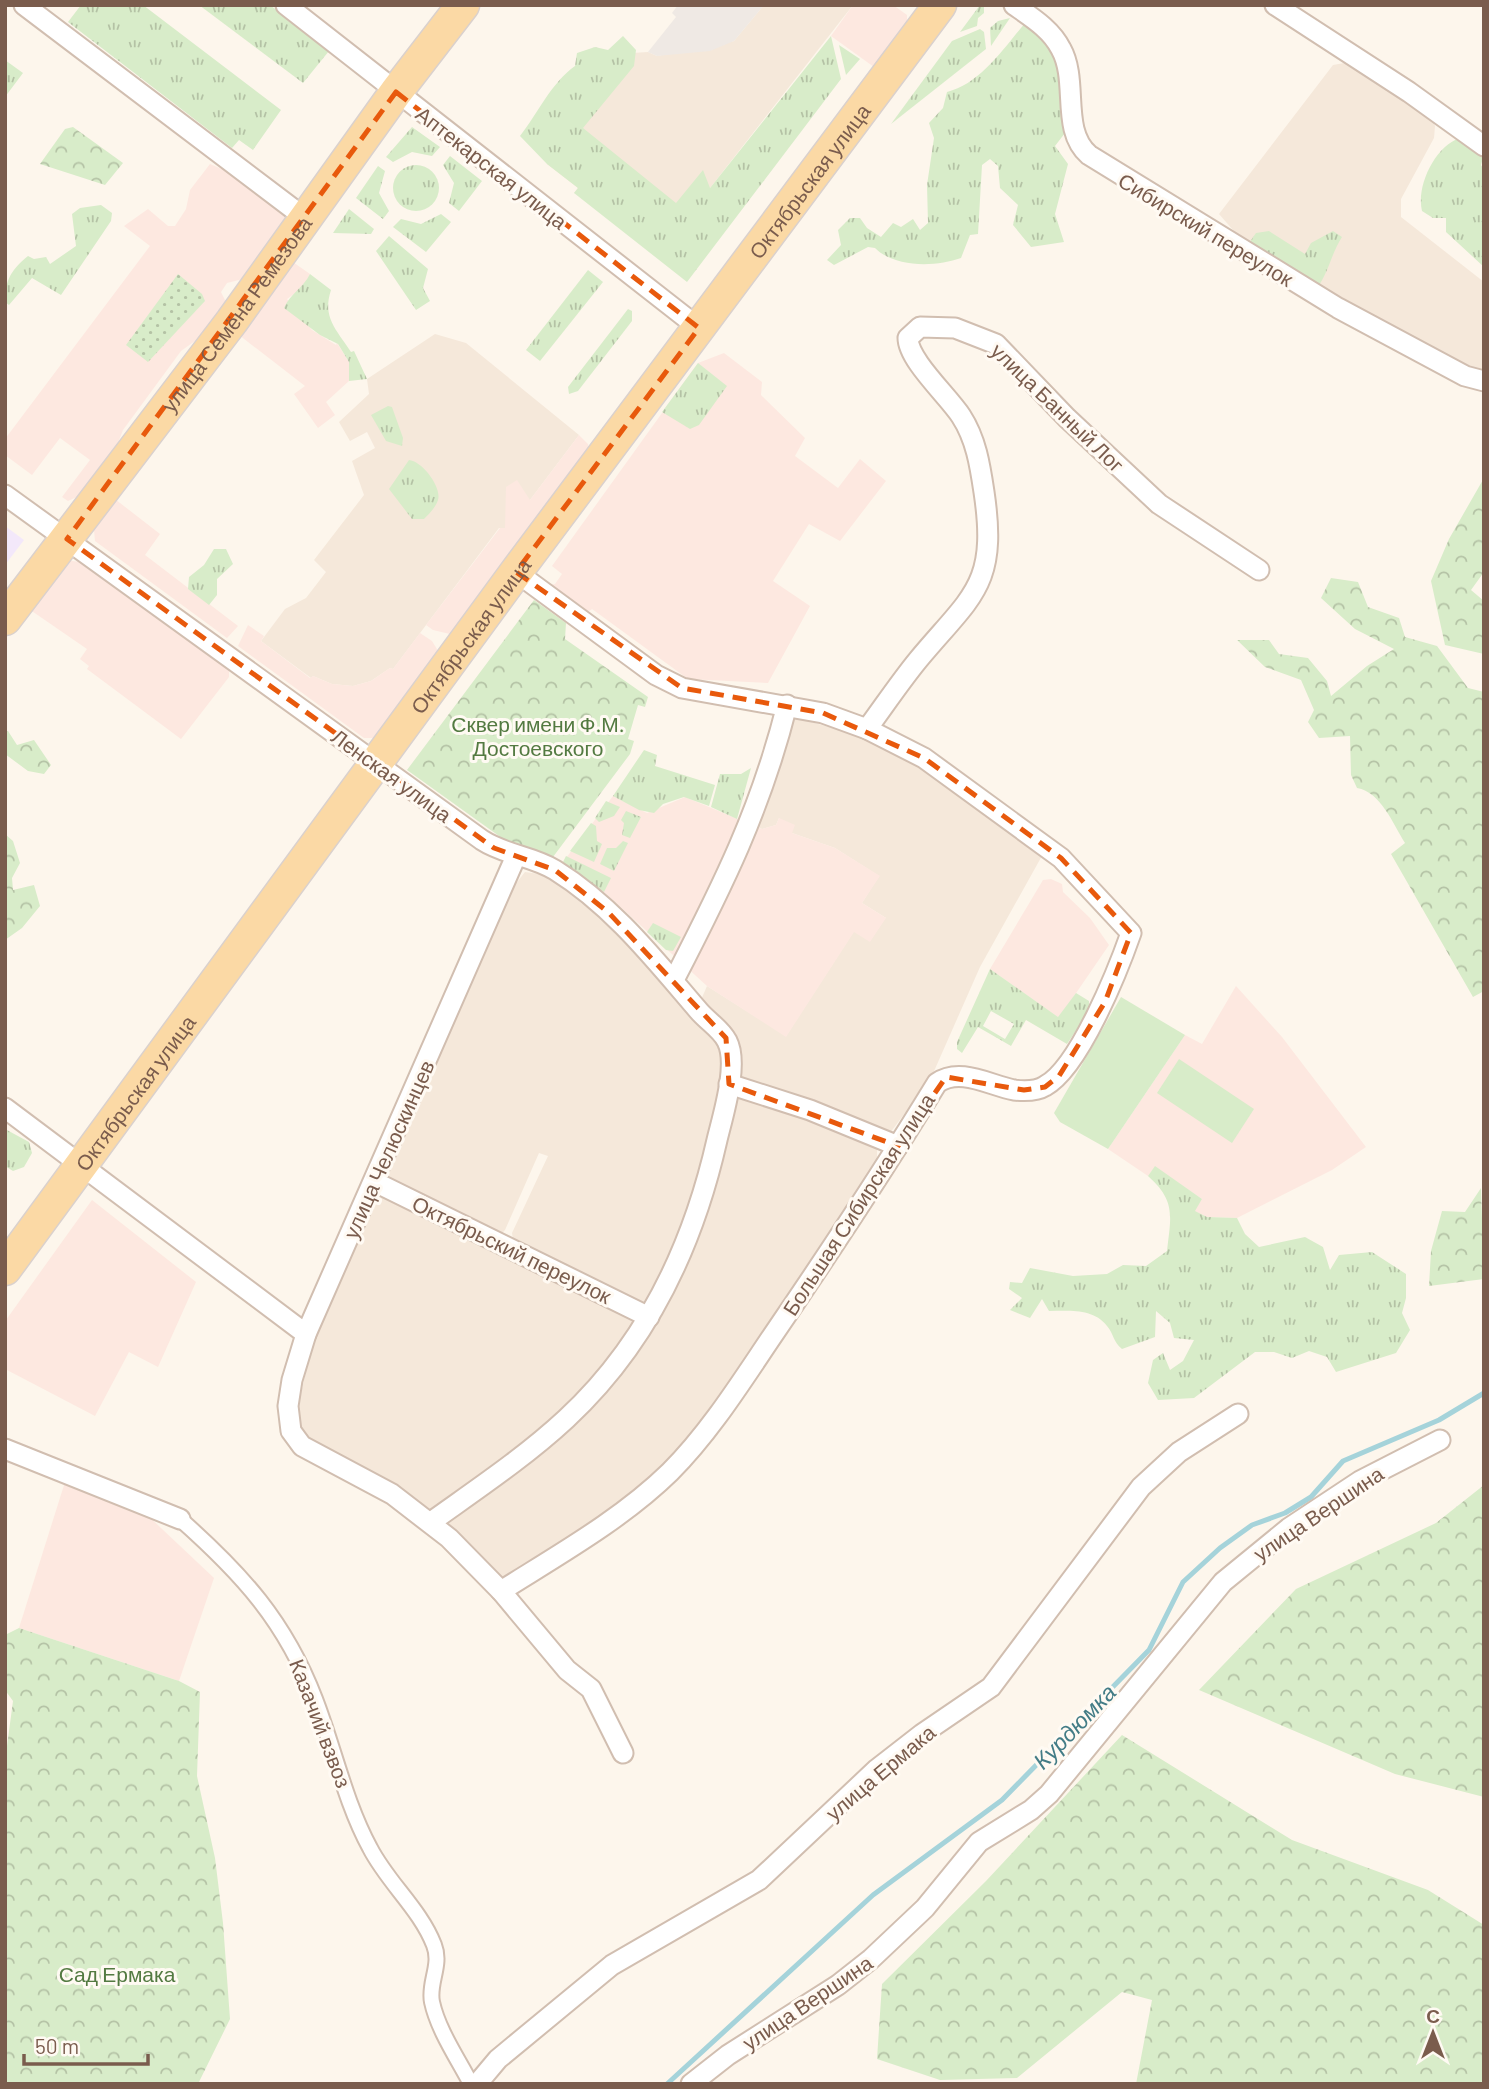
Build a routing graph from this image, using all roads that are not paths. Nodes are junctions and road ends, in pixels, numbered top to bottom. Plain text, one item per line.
1 (24, 5) edge
2 (286, 5) edge
3 (463, 5) edge
4 (940, 5) edge
5 (1014, 5) edge
6 (1275, 5) edge
7 (396, 92) junction
8 (1484, 146) edge
9 (305, 218) junction
10 (699, 328) junction
11 (1484, 381) edge
12 (5, 495) edge
13 (66, 539) junction
14 (1259, 570) dead end
15 (516, 572) junction
16 (5, 619) edge
17 (787, 705) junction
18 (867, 729) junction
19 (375, 763) junction
20 (516, 856) junction
21 (674, 980) junction
22 (729, 1084) junction
23 (5, 1108) edge
24 (898, 1146) junction
25 (80, 1166) junction
26 (375, 1182) junction
27 (5, 1269) edge
28 (649, 1317) junction
29 (306, 1334) junction
30 (1238, 1414) dead end
31 (1440, 1440) dead end
32 (5, 1449) edge
33 (180, 1519) joint
34 (431, 1522) junction
35 (501, 1591) junction
36 (623, 1753) dead end
37 (471, 2084) edge
38 (477, 2084) edge
39 (691, 2084) edge

1 - 9 street
2 - 7 street, Аптекарская улица
3 - 7 main road, улица Семёна Ремезова
4 - 10 main road, Октябрьская улица
5 - 11 street, Сибирский переулок
6 - 8 street
7 - 9 main road, улица Семёна Ремезова
7 - 10 street, Аптекарская улица
9 - 13 main road, улица Семёна Ремезова
10 - 15 main road, Октябрьская улица
12 - 13 street, Ленская улица
13 - 16 main road, улица Семёна Ремезова
13 - 19 street, Ленская улица
14 - 18 street, улица Банный Лог
15 - 17 street, Большая Сибирская улица
15 - 19 main road, Октябрьская улица
17 - 18 street, Большая Сибирская улица
17 - 21 street
18 - 24 street, Большая Сибирская улица
19 - 20 street, Ленская улица
19 - 25 main road, Октябрьская улица
20 - 21 street, Ленская улица
20 - 26 street, улица Челюскинцев
21 - 22 street, Ленская улица
22 - 24 street
22 - 28 street, Ленская улица
23 - 25 street
24 - 35 street, Большая Сибирская улица
25 - 27 main road, Октябрьская улица
25 - 29 street
26 - 28 street, Октябрьский переулок
26 - 29 street, улица Челюскинцев
28 - 34 street, Ленская улица
29 - 34 street, улица Челюскинцев
30 - 38 street, улица Ермака
31 - 39 street, улица Вершина
32 - 33 street, Казачий взвоз
33 - 37 street, Казачий взвоз
34 - 35 street
35 - 36 street

